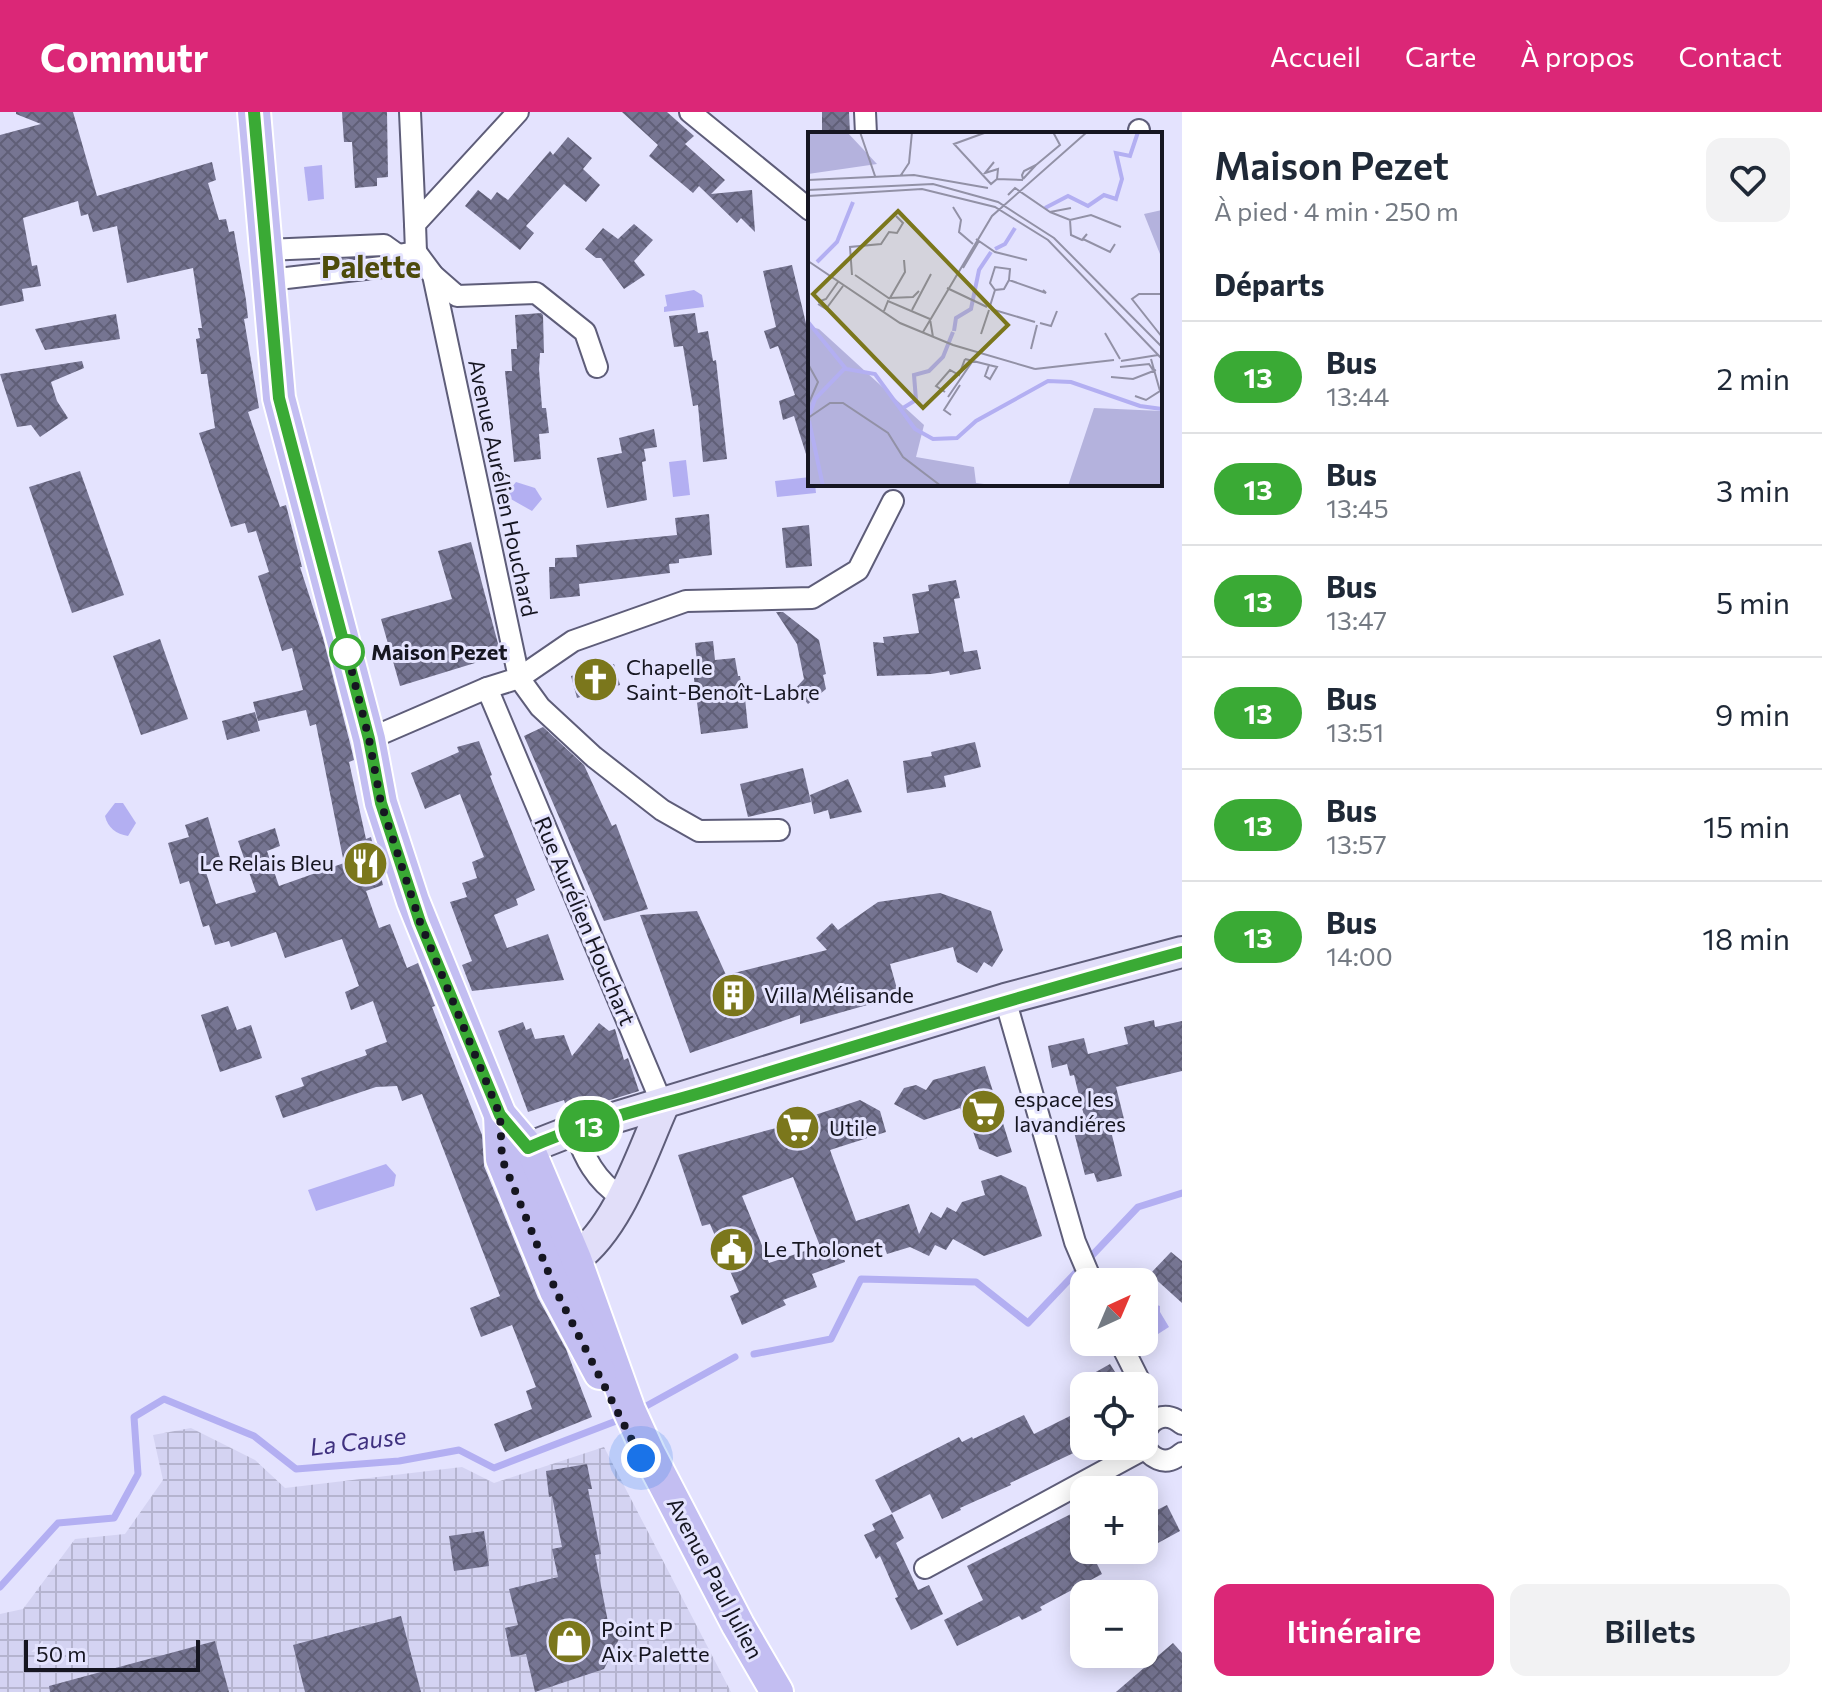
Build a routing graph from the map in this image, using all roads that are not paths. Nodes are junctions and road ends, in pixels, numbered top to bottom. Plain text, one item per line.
1 (254, 112) edge
2 (410, 112) edge
3 (518, 112) edge
4 (690, 112) edge
5 (865, 112) edge
6 (866, 132) edge
7 (808, 208) edge
8 (415, 224) junction
9 (407, 253) junction
10 (268, 265) junction
11 (433, 275) junction
12 (597, 367) dead end
13 (893, 501) dead end
14 (519, 678) junction
15 (487, 688) junction
16 (369, 739) junction
17 (779, 830) dead end
18 (1182, 952) edge
19 (1005, 999) junction
20 (663, 1106) junction
21 (574, 1130) junction
22 (513, 1162) junction
23 (621, 1197) junction
24 (575, 1259) junction
25 (1086, 1268) edge
26 (625, 1412) junction
27 (1158, 1418) edge
28 (1182, 1424) edge
29 (645, 1456) junction
30 (1158, 1458) edge
31 (1124, 1460) edge
32 (1180, 1461) edge
33 (925, 1568) dead end
34 (765, 1692) edge
35 (777, 1692) edge

1 - 10 main road, Avenue Paul Julien
2 - 8 street
3 - 8 street
4 - 7 street
5 - 6 street
8 - 9 street
9 - 10 street
9 - 10 street
9 - 11 street
10 - 16 main road, Avenue Paul Julien
11 - 12 street
11 - 14 street, Avenue Aurélien Houchard
13 - 14 street
14 - 15 street
14 - 17 street
15 - 16 street
15 - 20 street, Rue Aurélien Houchart
16 - 22 main road, Avenue Paul Julien
18 - 19 street
19 - 20 street
19 - 25 street
20 - 21 street
20 - 23 street
21 - 22 street
21 - 23 street
22 - 24 main road, Avenue Paul Julien
22 - 26 main road, Avenue Paul Julien
23 - 24 street
24 - 26 main road, Avenue Paul Julien
26 - 29 main road, Avenue Paul Julien
27 - 28 street
29 - 34 main road, Avenue Paul Julien
29 - 35 main road, Avenue Paul Julien
30 - 32 street
31 - 33 street

